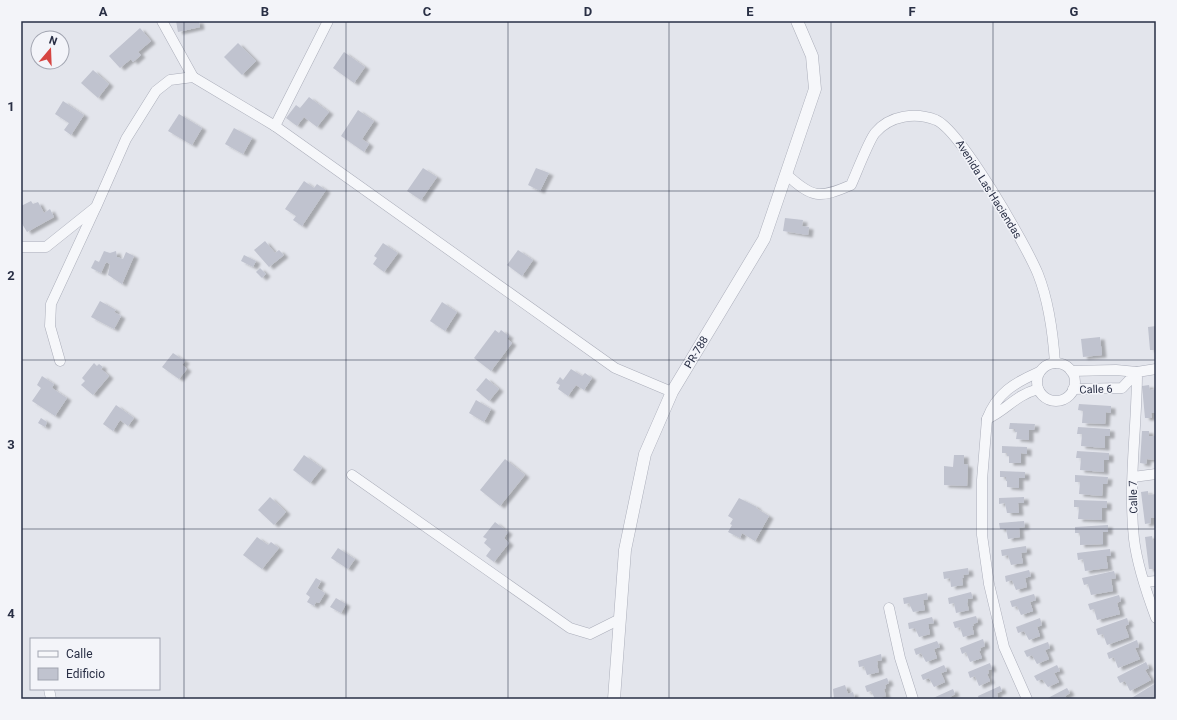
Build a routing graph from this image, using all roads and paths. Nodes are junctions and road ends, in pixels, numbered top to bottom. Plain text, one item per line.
1 (162, 21) edge
2 (328, 21) edge
3 (797, 21) edge
4 (193, 77) junction
5 (275, 126) junction
6 (786, 174) junction
7 (96, 207) junction
8 (21, 247) edge
9 (60, 360) dead end
10 (1055, 363) junction
11 (1156, 369) edge
12 (1071, 371) junction
13 (1039, 372) junction
14 (1137, 372) junction
15 (1038, 389) junction
16 (1073, 389) junction
17 (672, 392) junction
18 (1002, 394) junction
19 (1009, 403) junction
20 (987, 419) junction
21 (352, 474) dead end
22 (1156, 474) edge
23 (1133, 477) junction
24 (1156, 581) edge
25 (1145, 582) junction
26 (889, 608) dead end
27 (1156, 618) edge
28 (620, 619) junction
29 (614, 699) edge
30 (913, 699) edge
31 (1027, 699) edge

1 - 4 street
2 - 5 street
3 - 6 street, PR-788 / PR-788
4 - 5 street
4 - 7 street
5 - 17 street
6 - 10 street, Avenida Las Haciendas
6 - 17 street, PR-788 / PR-788
7 - 8 street
7 - 9 street
10 - 12 street
10 - 13 street
11 - 14 street, Calle 6
12 - 14 street, Calle 6
12 - 16 street
13 - 15 street
13 - 18 street
14 - 16 street, Calle 6
14 - 23 street, Calle 7
15 - 16 street
15 - 19 street
17 - 28 street, PR-788 / PR-788
18 - 19 street
18 - 20 street
19 - 20 street
20 - 31 street
21 - 28 street
22 - 23 street
23 - 25 street, Calle 7
24 - 25 street
25 - 27 street, Calle 7
26 - 30 street
28 - 29 street, PR-788 / PR-788

